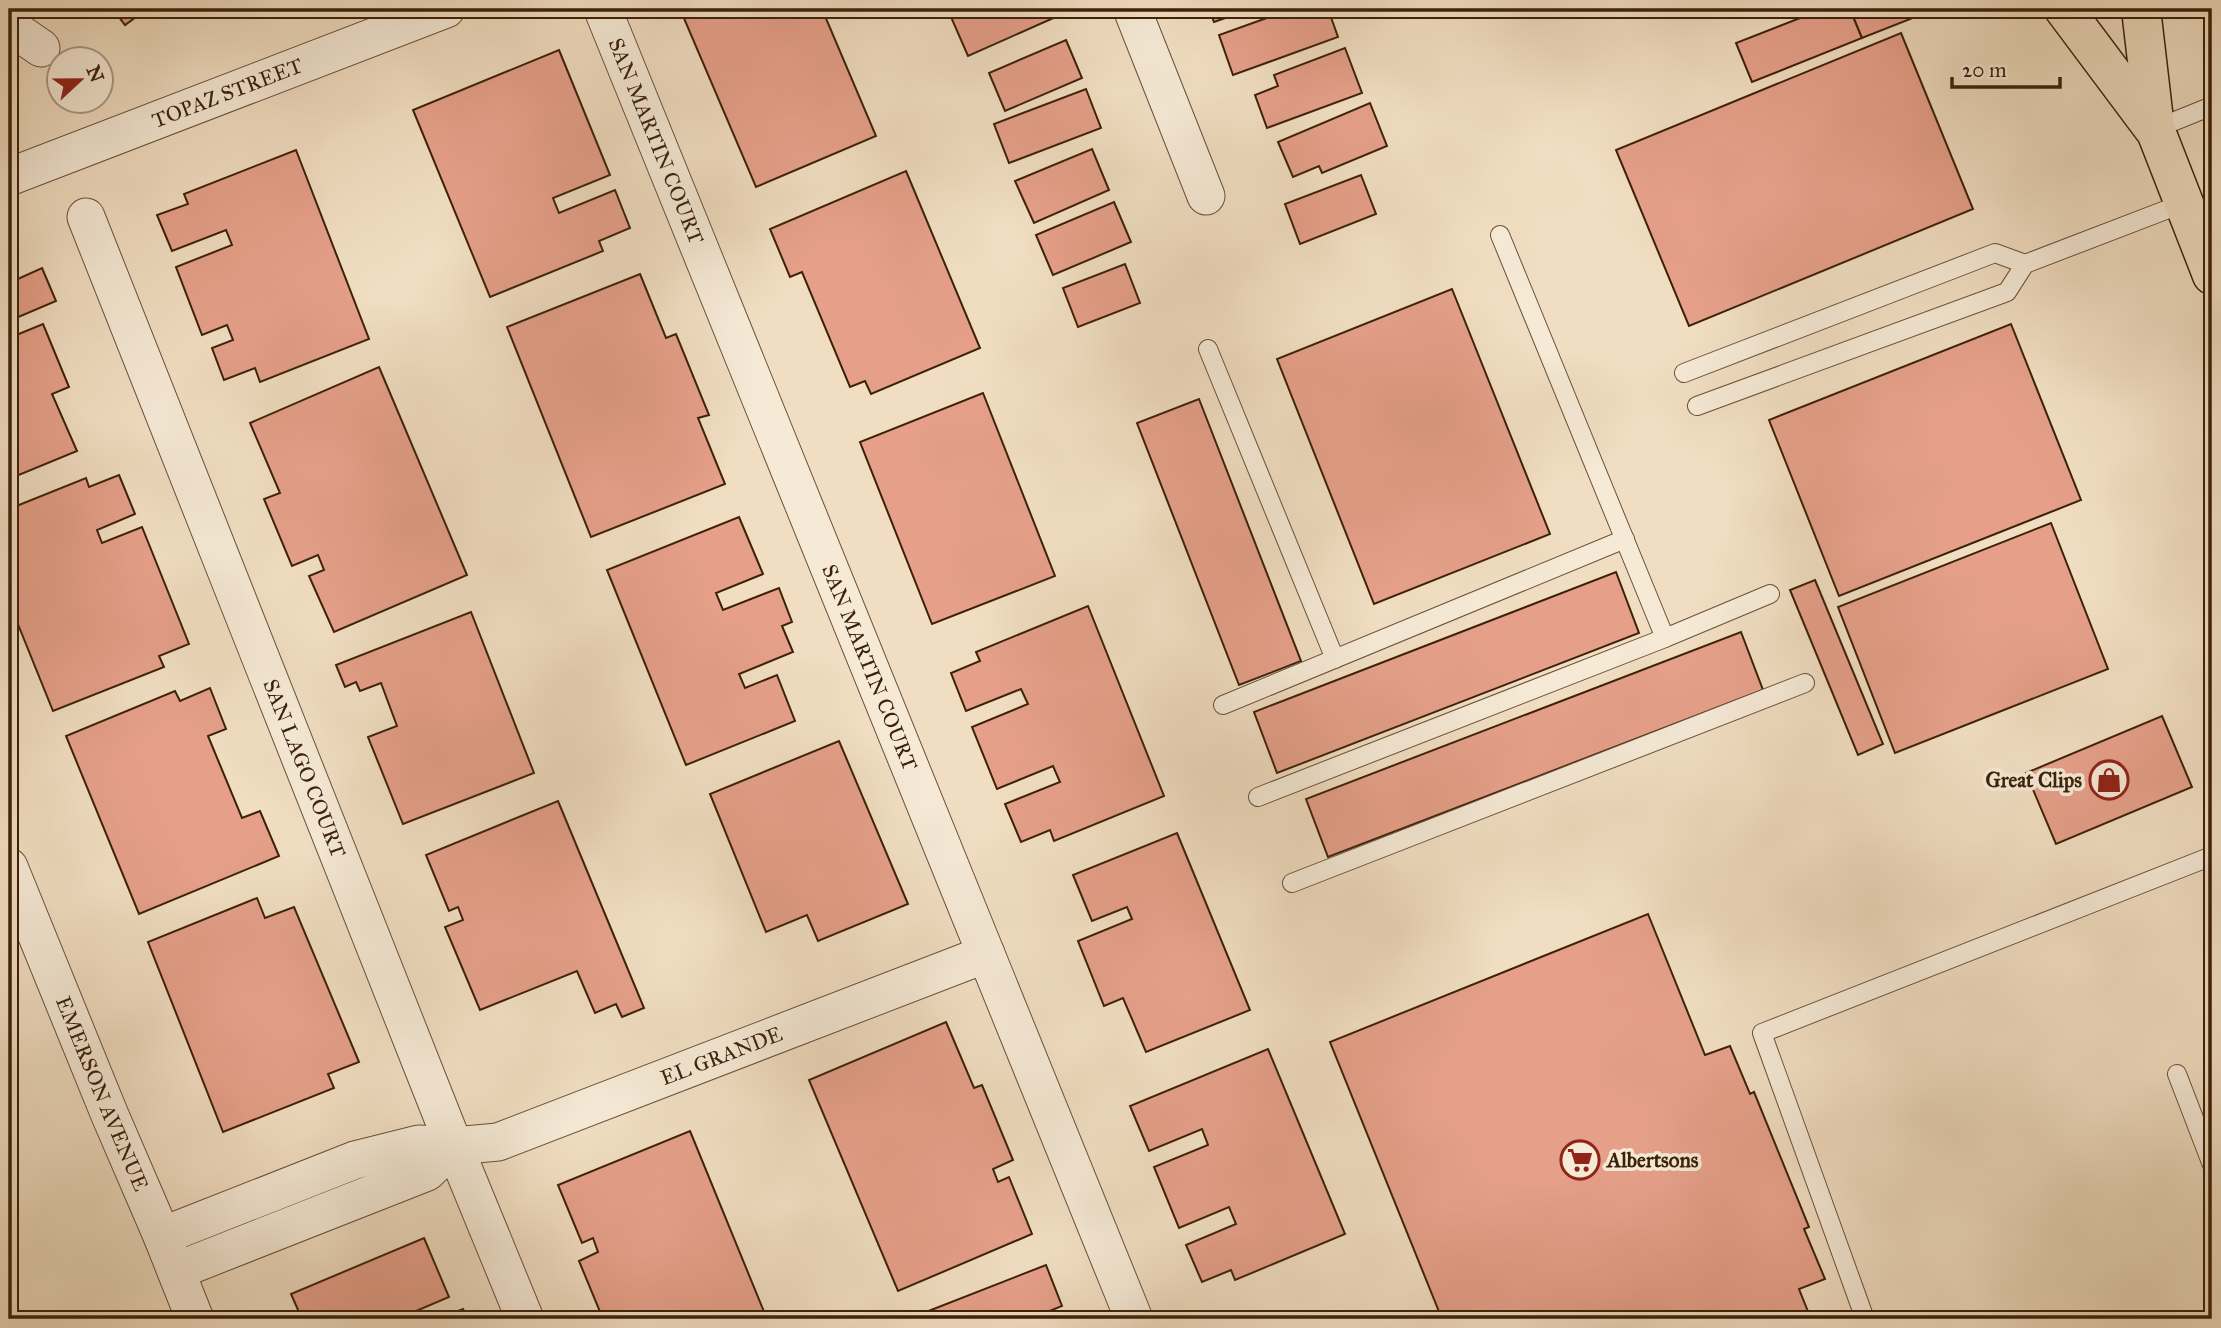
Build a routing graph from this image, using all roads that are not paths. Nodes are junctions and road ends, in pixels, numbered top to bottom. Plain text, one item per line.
1 (446, 9) edge
2 (1132, 9) edge
3 (2063, 9) edge
4 (2141, 9) edge
5 (605, 15) dead end
6 (9, 26) edge
7 (41, 48) dead end
8 (2212, 106) edge
9 (2155, 129) junction
10 (9, 177) edge
11 (1206, 196) dead end
12 (2183, 202) junction
13 (86, 217) dead end
14 (1500, 235) dead end
15 (2025, 264) junction
16 (2212, 275) edge
17 (1208, 349) dead end
18 (1684, 373) dead end
19 (1697, 406) dead end
20 (1625, 539) junction
21 (1770, 594) dead end
22 (1665, 638) junction
23 (1335, 659) junction
24 (1805, 684) dead end
25 (1223, 705) dead end
26 (1258, 797) dead end
27 (2212, 856) edge
28 (9, 867) edge
29 (1292, 883) dead end
30 (986, 954) junction
31 (2178, 1074) dead end
32 (454, 1146) junction
33 (2212, 1165) edge
34 (315, 1196) junction
35 (162, 1236) junction
36 (176, 1271) junction
37 (195, 1319) edge
38 (525, 1319) edge
39 (1134, 1319) edge
40 (1865, 1319) edge

1 - 10 street, TOPAZ STREET
2 - 11 street
3 - 9 main road
4 - 9 main road
5 - 30 street, SAN MARTIN COURT
6 - 7 street
8 - 9 lane
9 - 12 main road
12 - 15 lane
12 - 16 main road
13 - 32 street, SAN LAGO COURT
14 - 20 lane
15 - 18 lane
15 - 19 lane
17 - 23 lane
20 - 22 lane
20 - 23 lane
21 - 22 lane
22 - 26 lane
23 - 25 lane
24 - 29 lane
27 - 40 lane
28 - 35 street, EMERSON AVENUE
30 - 32 street, EL GRANDE
30 - 39 street, SAN MARTIN COURT
31 - 33 lane
32 - 34 street, EL GRANDE
32 - 38 street, SAN LAGO COURT
34 - 35 street, EL GRANDE
34 - 36 street, EL GRANDE
35 - 36 street, EMERSON AVENUE
36 - 37 street, EMERSON AVENUE

